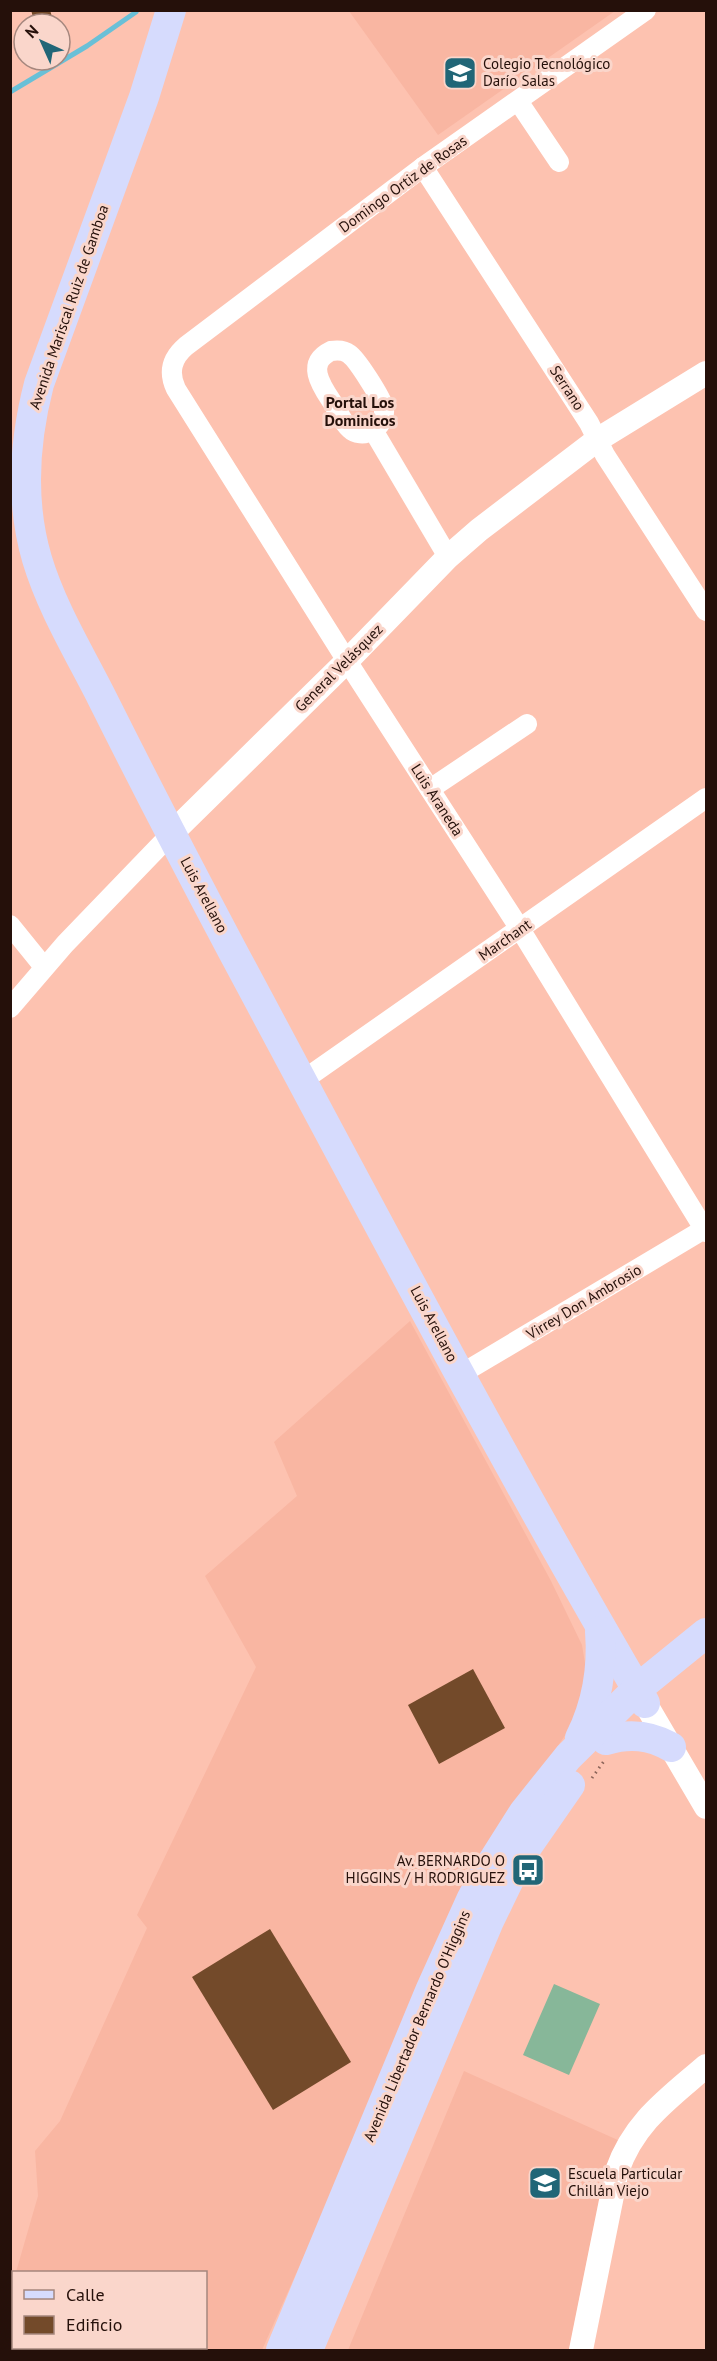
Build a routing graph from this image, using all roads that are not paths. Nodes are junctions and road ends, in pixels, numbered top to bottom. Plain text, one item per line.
1 (171, 10) edge
2 (645, 10) edge
3 (518, 101) junction
4 (559, 162) dead end
5 (423, 167) junction
6 (172, 367) joint
7 (706, 373) edge
8 (373, 430) dead end
9 (597, 440) junction
10 (448, 557) junction
11 (706, 611) edge
12 (347, 661) junction
13 (527, 724) dead end
14 (430, 789) junction
15 (706, 798) edge
16 (171, 834) junction
17 (10, 925) edge
18 (520, 929) junction
19 (44, 967) junction
20 (10, 1008) edge
21 (302, 1081) junction
22 (706, 1230) edge
23 (461, 1374) junction
24 (600, 1628) junction
25 (706, 1633) edge
26 (706, 1655) edge
27 (641, 1696) junction
28 (606, 1740) junction
29 (671, 1747) junction
30 (568, 1757) junction
31 (706, 1807) edge
32 (706, 2066) edge
33 (281, 2350) edge
34 (308, 2350) edge
35 (581, 2350) edge

1 - 16 main road, Avenida Mariscal Ruiz de Gamboa
2 - 3 street, Domingo Ortiz de Rosas
3 - 4 street
3 - 5 street, Domingo Ortiz de Rosas
5 - 6 street, Domingo Ortiz de Rosas
5 - 9 street, Serrano
6 - 12 street, Luis Araneda
7 - 9 street, General Velásquez
8 - 10 street
9 - 10 street, General Velásquez
9 - 11 street, Serrano
10 - 12 street, General Velásquez
12 - 14 street, Luis Araneda
12 - 16 street, General Velásquez
13 - 14 street
14 - 18 street, Luis Araneda
15 - 18 street, Marchant
16 - 19 street, General Velásquez
16 - 21 main road, Luis Arellano
17 - 19 street
18 - 21 street, Marchant
18 - 22 street, Luis Araneda
19 - 20 street, General Velásquez
21 - 23 main road, Luis Arellano
22 - 23 street, Virrey Don Ambrosio
23 - 24 main road, Luis Arellano
24 - 27 main road, Luis Arellano
24 - 30 main road
25 - 27 main road, Avenida Libertador Bernardo O'Higgins
26 - 27 main road, Avenida Libertador Bernardo O'Higgins
27 - 28 main road, Avenida Libertador Bernardo O'Higgins
27 - 29 street, Luis Arellano
27 - 30 main road, Avenida Libertador Bernardo O'Higgins
28 - 29 main road
28 - 34 main road, Avenida Libertador Bernardo O'Higgins
29 - 31 street, Luis Arellano
30 - 33 main road, Avenida Libertador Bernardo O'Higgins
32 - 35 street

